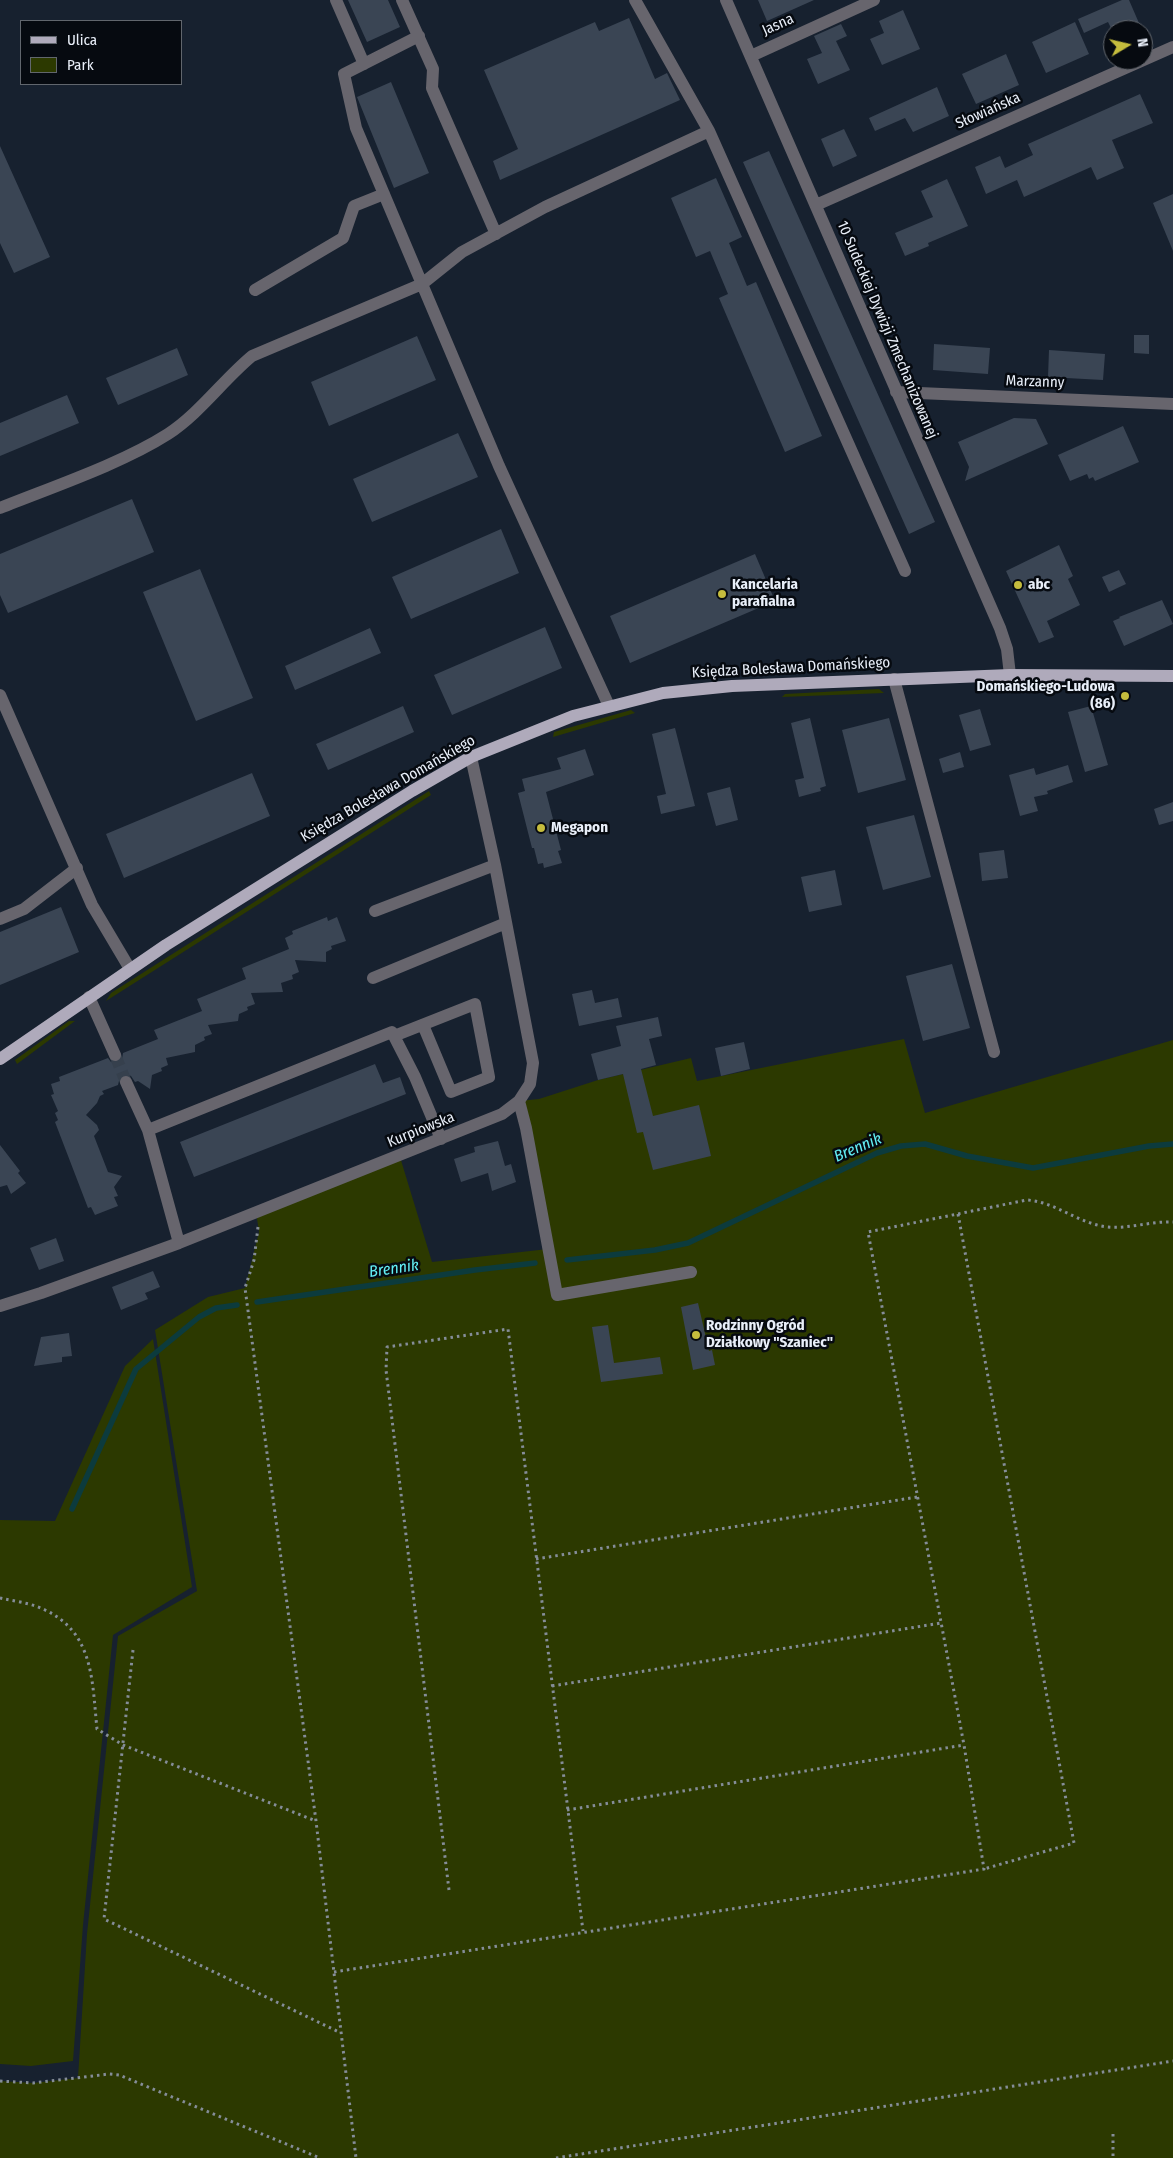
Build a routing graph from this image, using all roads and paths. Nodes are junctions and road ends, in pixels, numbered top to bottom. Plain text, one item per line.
1 (336, 0) edge
2 (402, 0) edge
3 (635, 0) edge
4 (726, 0) edge
5 (874, 0) edge
6 (419, 36) junction
7 (1173, 47) edge
8 (750, 56) junction
9 (364, 64) junction
10 (709, 130) junction
11 (384, 194) junction
12 (816, 205) junction
13 (496, 234) junction
14 (422, 284) junction
15 (255, 290) dead end
16 (896, 392) junction
17 (1173, 404) edge
18 (0, 508) edge
19 (905, 571) dead end
20 (1010, 675) junction
21 (1173, 676) edge
22 (894, 679) junction
23 (0, 695) edge
24 (609, 706) junction
25 (471, 757) junction
26 (495, 865) junction
27 (77, 868) junction
28 (375, 911) dead end
29 (0, 919) edge
30 (506, 923) junction
31 (130, 969) junction
32 (373, 978) dead end
33 (89, 997) junction
34 (423, 1025) junction
35 (394, 1036) junction
36 (994, 1052) dead end
37 (115, 1055) tunnel mouth
38 (0, 1059) edge
39 (126, 1082) tunnel mouth
40 (519, 1101) junction
41 (148, 1130) junction
42 (440, 1139) junction
43 (256, 1212) junction
44 (958, 1214) junction
45 (1173, 1222) edge
46 (180, 1243) junction
47 (691, 1272) dead end
48 (0, 1306) edge
49 (917, 1497) junction
50 (536, 1559) junction
51 (0, 1598) edge
52 (941, 1623) junction
53 (133, 1650) dead end
54 (552, 1686) junction
55 (123, 1745) junction
56 (964, 1745) junction
57 (566, 1810) junction
58 (316, 1821) junction
59 (984, 1869) junction
60 (449, 1890) dead end
61 (583, 1931) junction
62 (334, 1972) junction
63 (341, 2033) junction
64 (1173, 2061) edge
65 (0, 2081) edge
66 (1113, 2134) dead end
67 (320, 2158) edge
68 (356, 2158) edge
69 (556, 2158) edge
70 (1113, 2158) edge

1 - 9 street
2 - 6 street
3 - 10 street
4 - 8 street, 10 Sudeckiej Dywizji Zmechanizowanej
5 - 8 street, Jasna
6 - 9 street
6 - 13 street
7 - 12 street, Słowiańska
8 - 12 street, 10 Sudeckiej Dywizji Zmechanizowanej
9 - 11 street
10 - 13 street
10 - 19 street
11 - 14 street
11 - 15 street
12 - 16 street, 10 Sudeckiej Dywizji Zmechanizowanej
13 - 14 street
14 - 18 street
14 - 24 street
16 - 17 street, Marzanny
16 - 20 street, 10 Sudeckiej Dywizji Zmechanizowanej
20 - 21 main road, Księdza Bolesława Domańskiego
20 - 22 main road, Księdza Bolesława Domańskiego
22 - 24 main road, Księdza Bolesława Domańskiego
22 - 36 street
23 - 27 street
24 - 25 main road, Księdza Bolesława Domańskiego
25 - 26 street, Kurpiowska
25 - 31 main road, Księdza Bolesława Domańskiego
26 - 28 street
26 - 30 street, Kurpiowska
27 - 29 street
27 - 31 street
30 - 32 street
30 - 40 street, Kurpiowska
31 - 33 main road, Księdza Bolesława Domańskiego
33 - 37 street
33 - 38 main road, Księdza Bolesława Domańskiego
34 - 34 street
34 - 35 street
35 - 41 street
35 - 42 street
39 - 41 street
40 - 42 street, Kurpiowska
40 - 47 street
41 - 46 street
42 - 43 street, Kurpiowska
43 - 46 street, Kurpiowska
43 - 58 path
44 - 45 path
44 - 49 path
44 - 59 path
46 - 48 street, Kurpiowska
49 - 50 path
49 - 52 path
50 - 54 path
50 - 60 path
51 - 55 path
52 - 54 path
52 - 56 path
53 - 55 path
54 - 57 path
55 - 58 path
55 - 63 path
56 - 57 path
56 - 59 path
57 - 61 path
58 - 62 path
59 - 61 path
61 - 62 path
62 - 63 path
63 - 68 path
64 - 69 path
65 - 67 path
66 - 70 path

